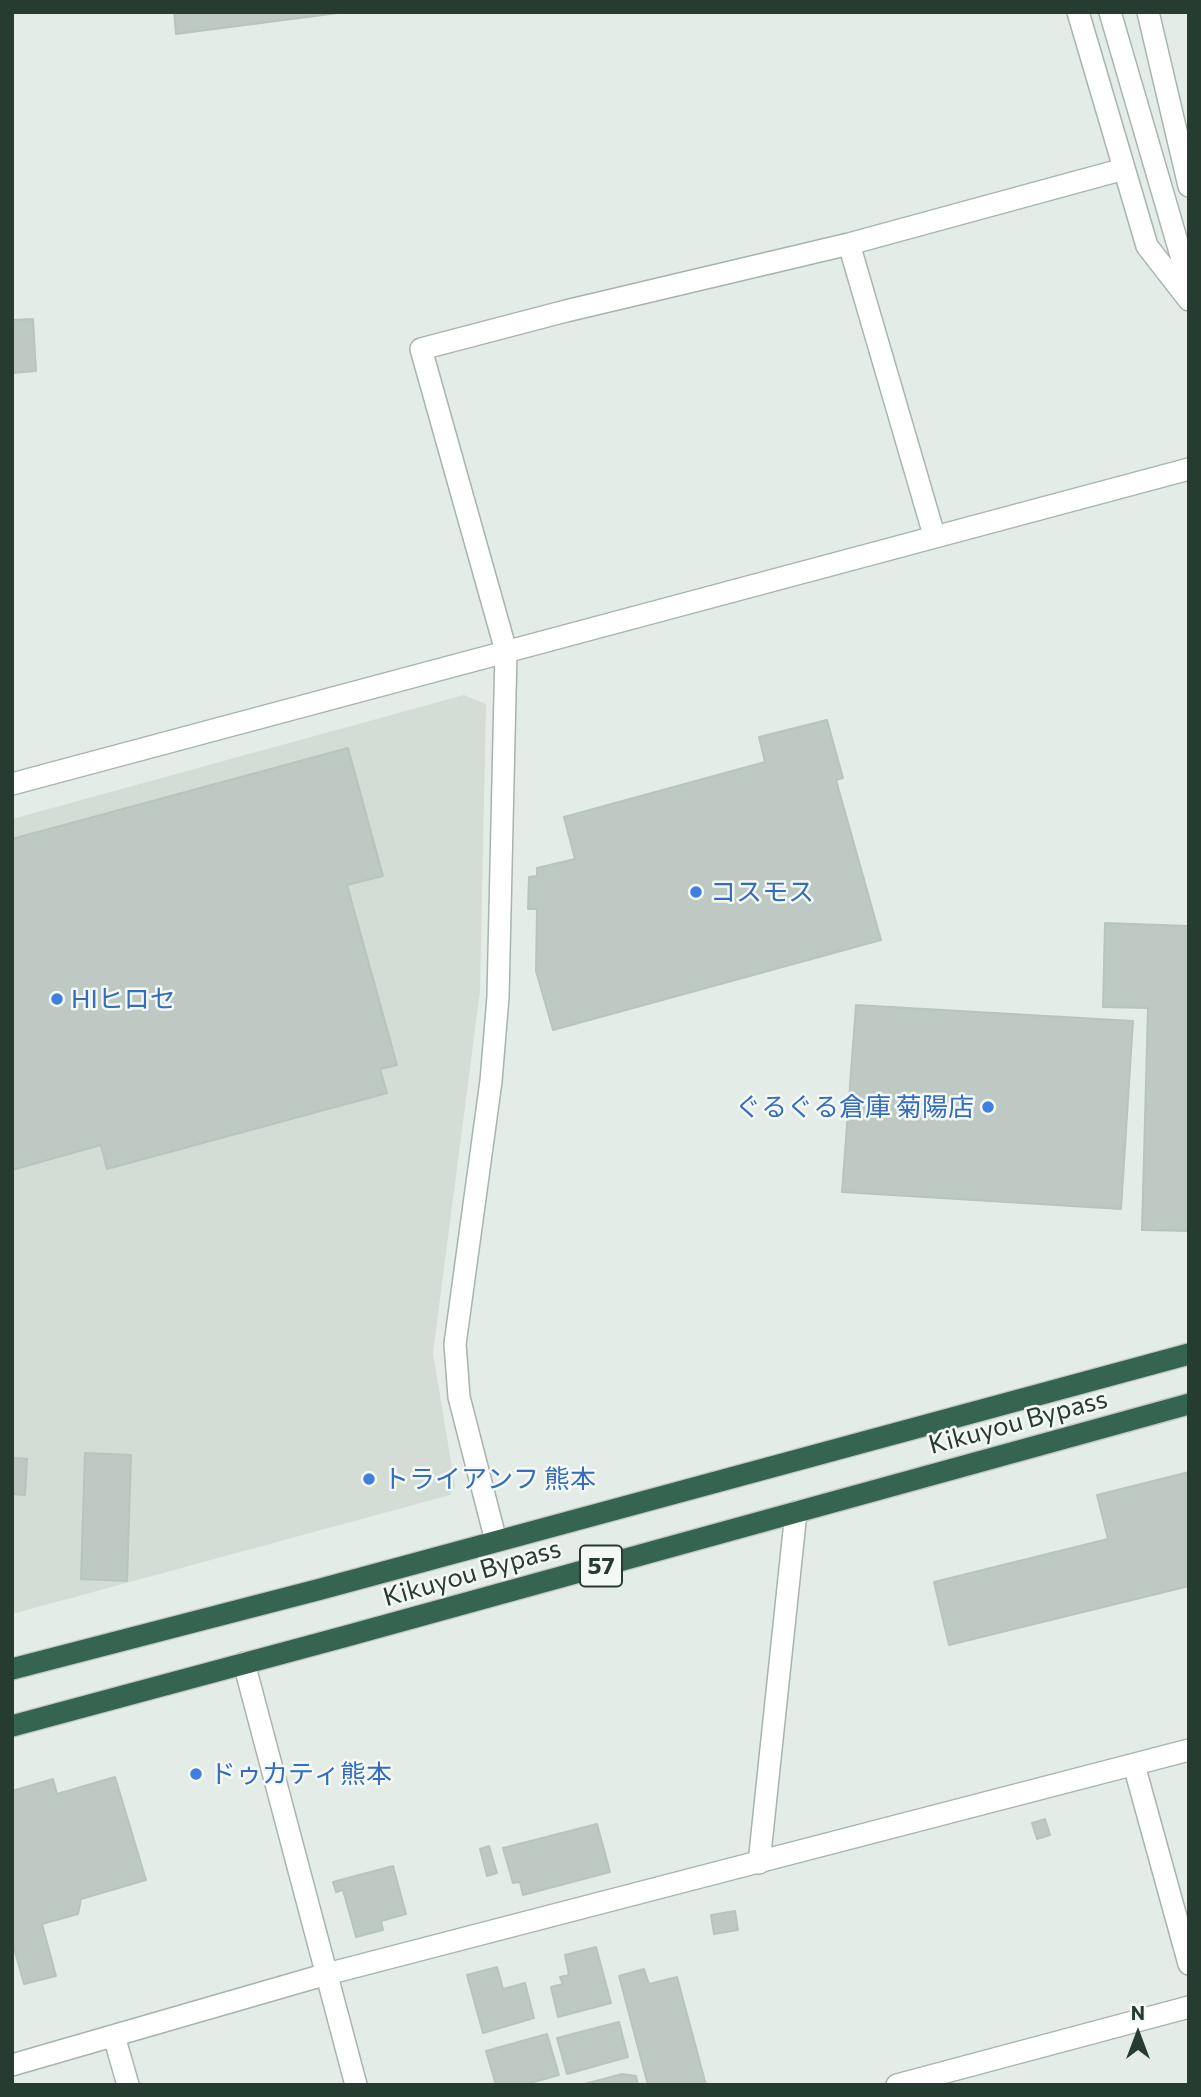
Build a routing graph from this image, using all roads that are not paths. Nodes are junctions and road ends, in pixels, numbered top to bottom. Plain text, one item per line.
1 (1078, 12) edge
2 (1148, 12) edge
3 (1112, 19) edge
4 (1124, 169) junction
5 (1189, 186) edge
6 (849, 244) junction
7 (1189, 284) edge
8 (1189, 300) edge
9 (1189, 469) edge
10 (934, 536) junction
11 (506, 651) junction
12 (12, 784) edge
13 (1189, 1354) edge
14 (1189, 1404) edge
15 (796, 1512) junction
16 (496, 1541) junction
17 (244, 1664) junction
18 (12, 1669) edge
19 (12, 1726) edge
20 (1189, 1750) edge
21 (1134, 1765) junction
22 (759, 1863) junction
23 (1189, 1964) edge
24 (327, 1974) junction
25 (1189, 2007) edge
26 (114, 2035) junction
27 (12, 2065) edge
28 (128, 2085) edge
29 (356, 2085) edge
30 (897, 2085) edge

1 - 4 street
2 - 5 street
3 - 7 street
4 - 6 street
4 - 8 street
6 - 10 street
6 - 11 street
9 - 10 street
10 - 11 street
11 - 12 street
11 - 16 street
13 - 16 highway, Kikuyou Bypass / 57
14 - 15 highway, Kikuyou Bypass / 57
15 - 17 highway, Kikuyou Bypass / 57
15 - 22 street
16 - 18 highway, Kikuyou Bypass / 57
17 - 19 highway, Kikuyou Bypass / 57
17 - 24 street
20 - 21 street
21 - 22 street
21 - 23 street
22 - 24 street
24 - 26 street
24 - 29 street
25 - 30 street
26 - 27 street
26 - 28 street

